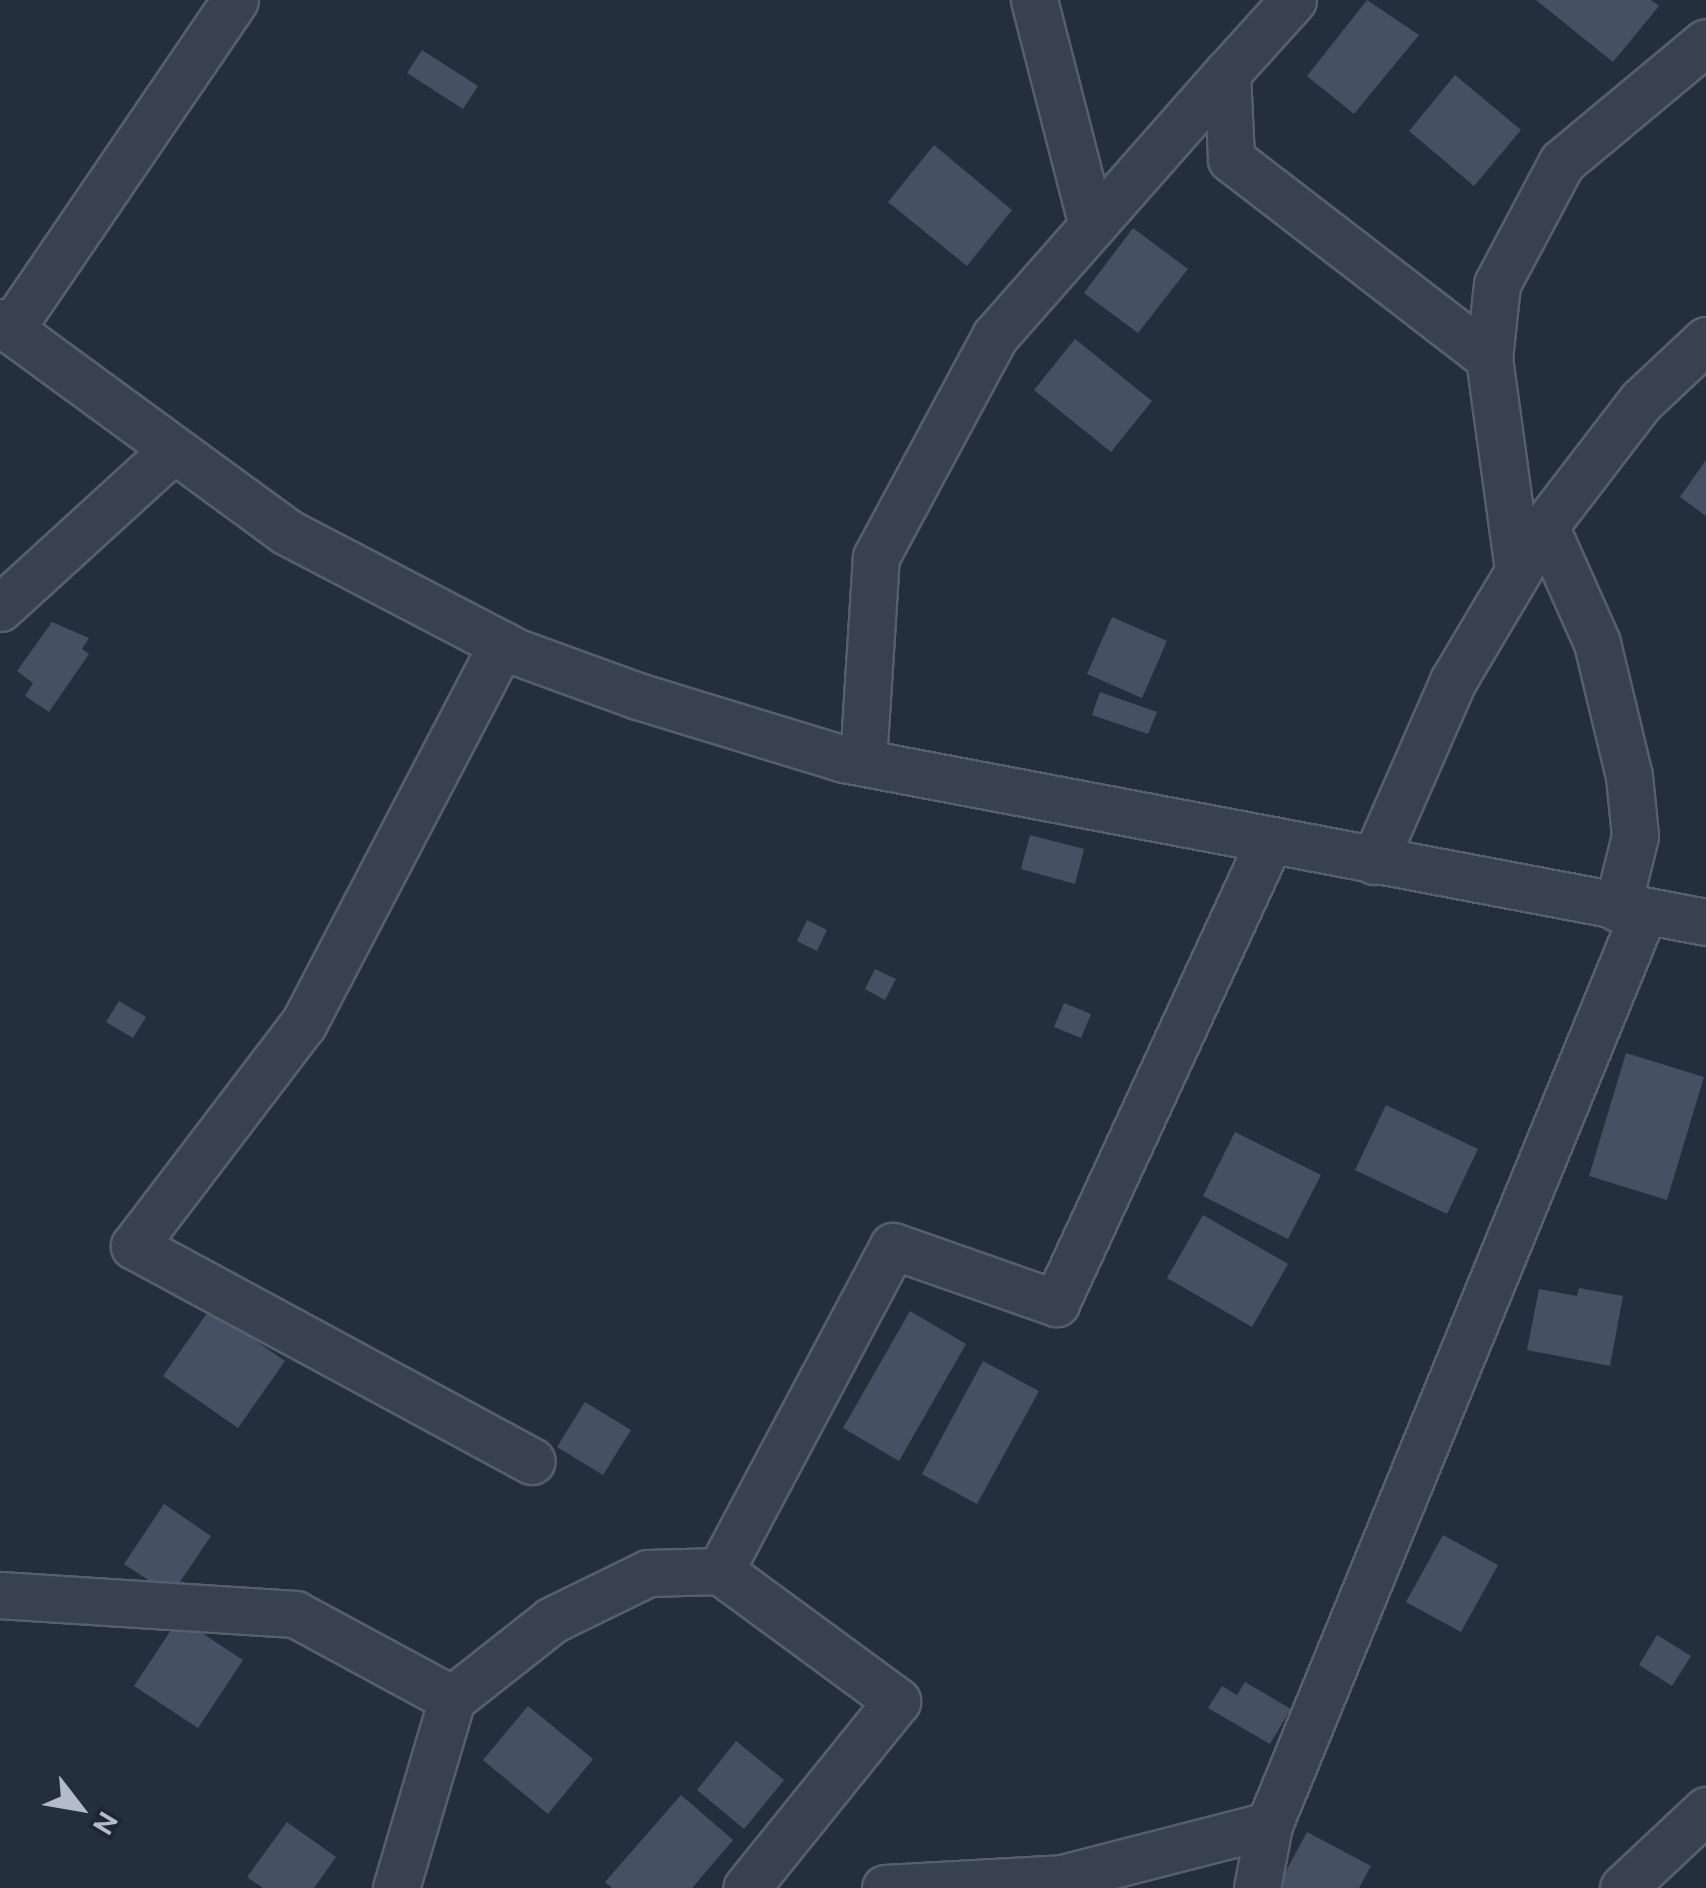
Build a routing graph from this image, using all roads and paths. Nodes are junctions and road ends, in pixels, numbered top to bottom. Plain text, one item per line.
1 (234, 0) edge
2 (1034, 0) edge
3 (1293, 0) edge
4 (1706, 42) edge
5 (1227, 73) junction
6 (1092, 226) junction
7 (5, 326) edge
8 (1706, 340) edge
9 (1489, 358) junction
10 (172, 452) junction
11 (1501, 461) junction
12 (1550, 519) junction
13 (1518, 570) junction
14 (0, 608) edge
15 (502, 644) junction
16 (863, 762) junction
17 (1269, 842) junction
18 (1374, 861) junction
19 (1630, 911) junction
20 (1706, 922) edge
21 (532, 1461) dead end
22 (720, 1571) junction
23 (0, 1596) edge
24 (452, 1700) junction
25 (1706, 1810) edge
26 (1269, 1826) junction
27 (399, 1886) edge
28 (746, 1888) edge
29 (886, 1888) edge
30 (1257, 1888) edge
31 (1623, 1888) edge

1 - 7 street
2 - 6 street
3 - 5 street
4 - 9 street
5 - 6 street
5 - 9 street
6 - 16 street
7 - 10 street
8 - 12 street
9 - 11 street
10 - 14 street
10 - 15 street
11 - 12 street
11 - 13 street
12 - 13 street
12 - 19 street
13 - 18 street
15 - 16 street
15 - 21 street
16 - 17 street
17 - 18 street
17 - 22 street
18 - 19 street
19 - 20 street
19 - 26 street
22 - 24 street
22 - 28 street
23 - 24 street
24 - 27 street
25 - 31 street
26 - 29 street
26 - 30 street

